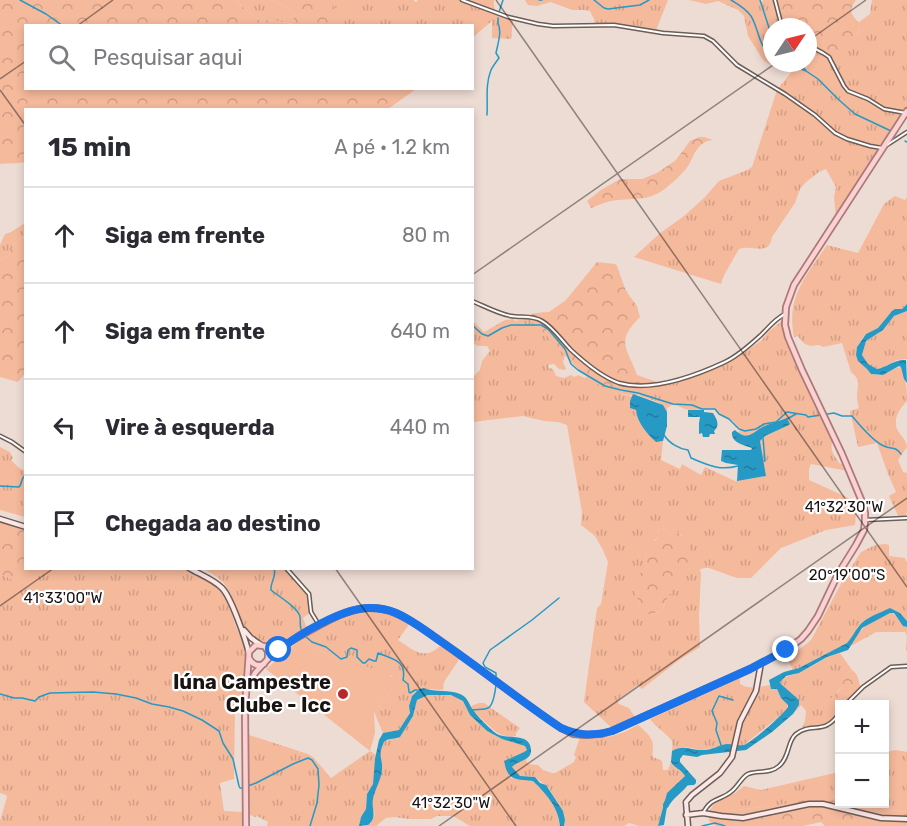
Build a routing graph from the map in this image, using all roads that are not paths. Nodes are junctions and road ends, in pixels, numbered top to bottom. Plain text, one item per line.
1 (462, 0) edge
2 (775, 0) edge
3 (780, 18) edge
4 (817, 49) edge
5 (906, 112) edge
6 (907, 132) edge
7 (884, 148) junction
8 (474, 302) edge
9 (785, 314) junction
10 (0, 436) edge
11 (24, 451) edge
12 (907, 518) edge
13 (0, 519) edge
14 (865, 520) junction
15 (24, 525) edge
16 (192, 570) edge
17 (288, 570) edge
18 (240, 625) junction
19 (319, 625) junction
20 (287, 643) junction
21 (263, 646) junction
22 (249, 656) junction
23 (268, 659) junction
24 (761, 663) junction
25 (264, 664) junction
26 (907, 666) edge
27 (247, 691) junction
28 (851, 700) edge
29 (835, 718) edge
30 (703, 813) junction
31 (686, 815) junction
32 (907, 819) edge
33 (246, 826) edge
34 (688, 826) edge

1 - 7 street
2 - 3 street
4 - 5 street
5 - 7 main road
6 - 7 street
7 - 9 main road
8 - 9 street
9 - 14 main road
10 - 11 street
12 - 14 street
13 - 15 street
14 - 24 main road
16 - 18 street
17 - 19 street
18 - 21 street
18 - 22 street
19 - 20 main road
19 - 24 main road
20 - 21 main road
20 - 23 main road
21 - 22 main road
21 - 23 main road
22 - 25 main road
22 - 27 main road
23 - 25 main road
24 - 31 street
25 - 27 main road
26 - 28 street
27 - 33 main road
29 - 30 street
30 - 31 street
30 - 32 street
31 - 34 street

